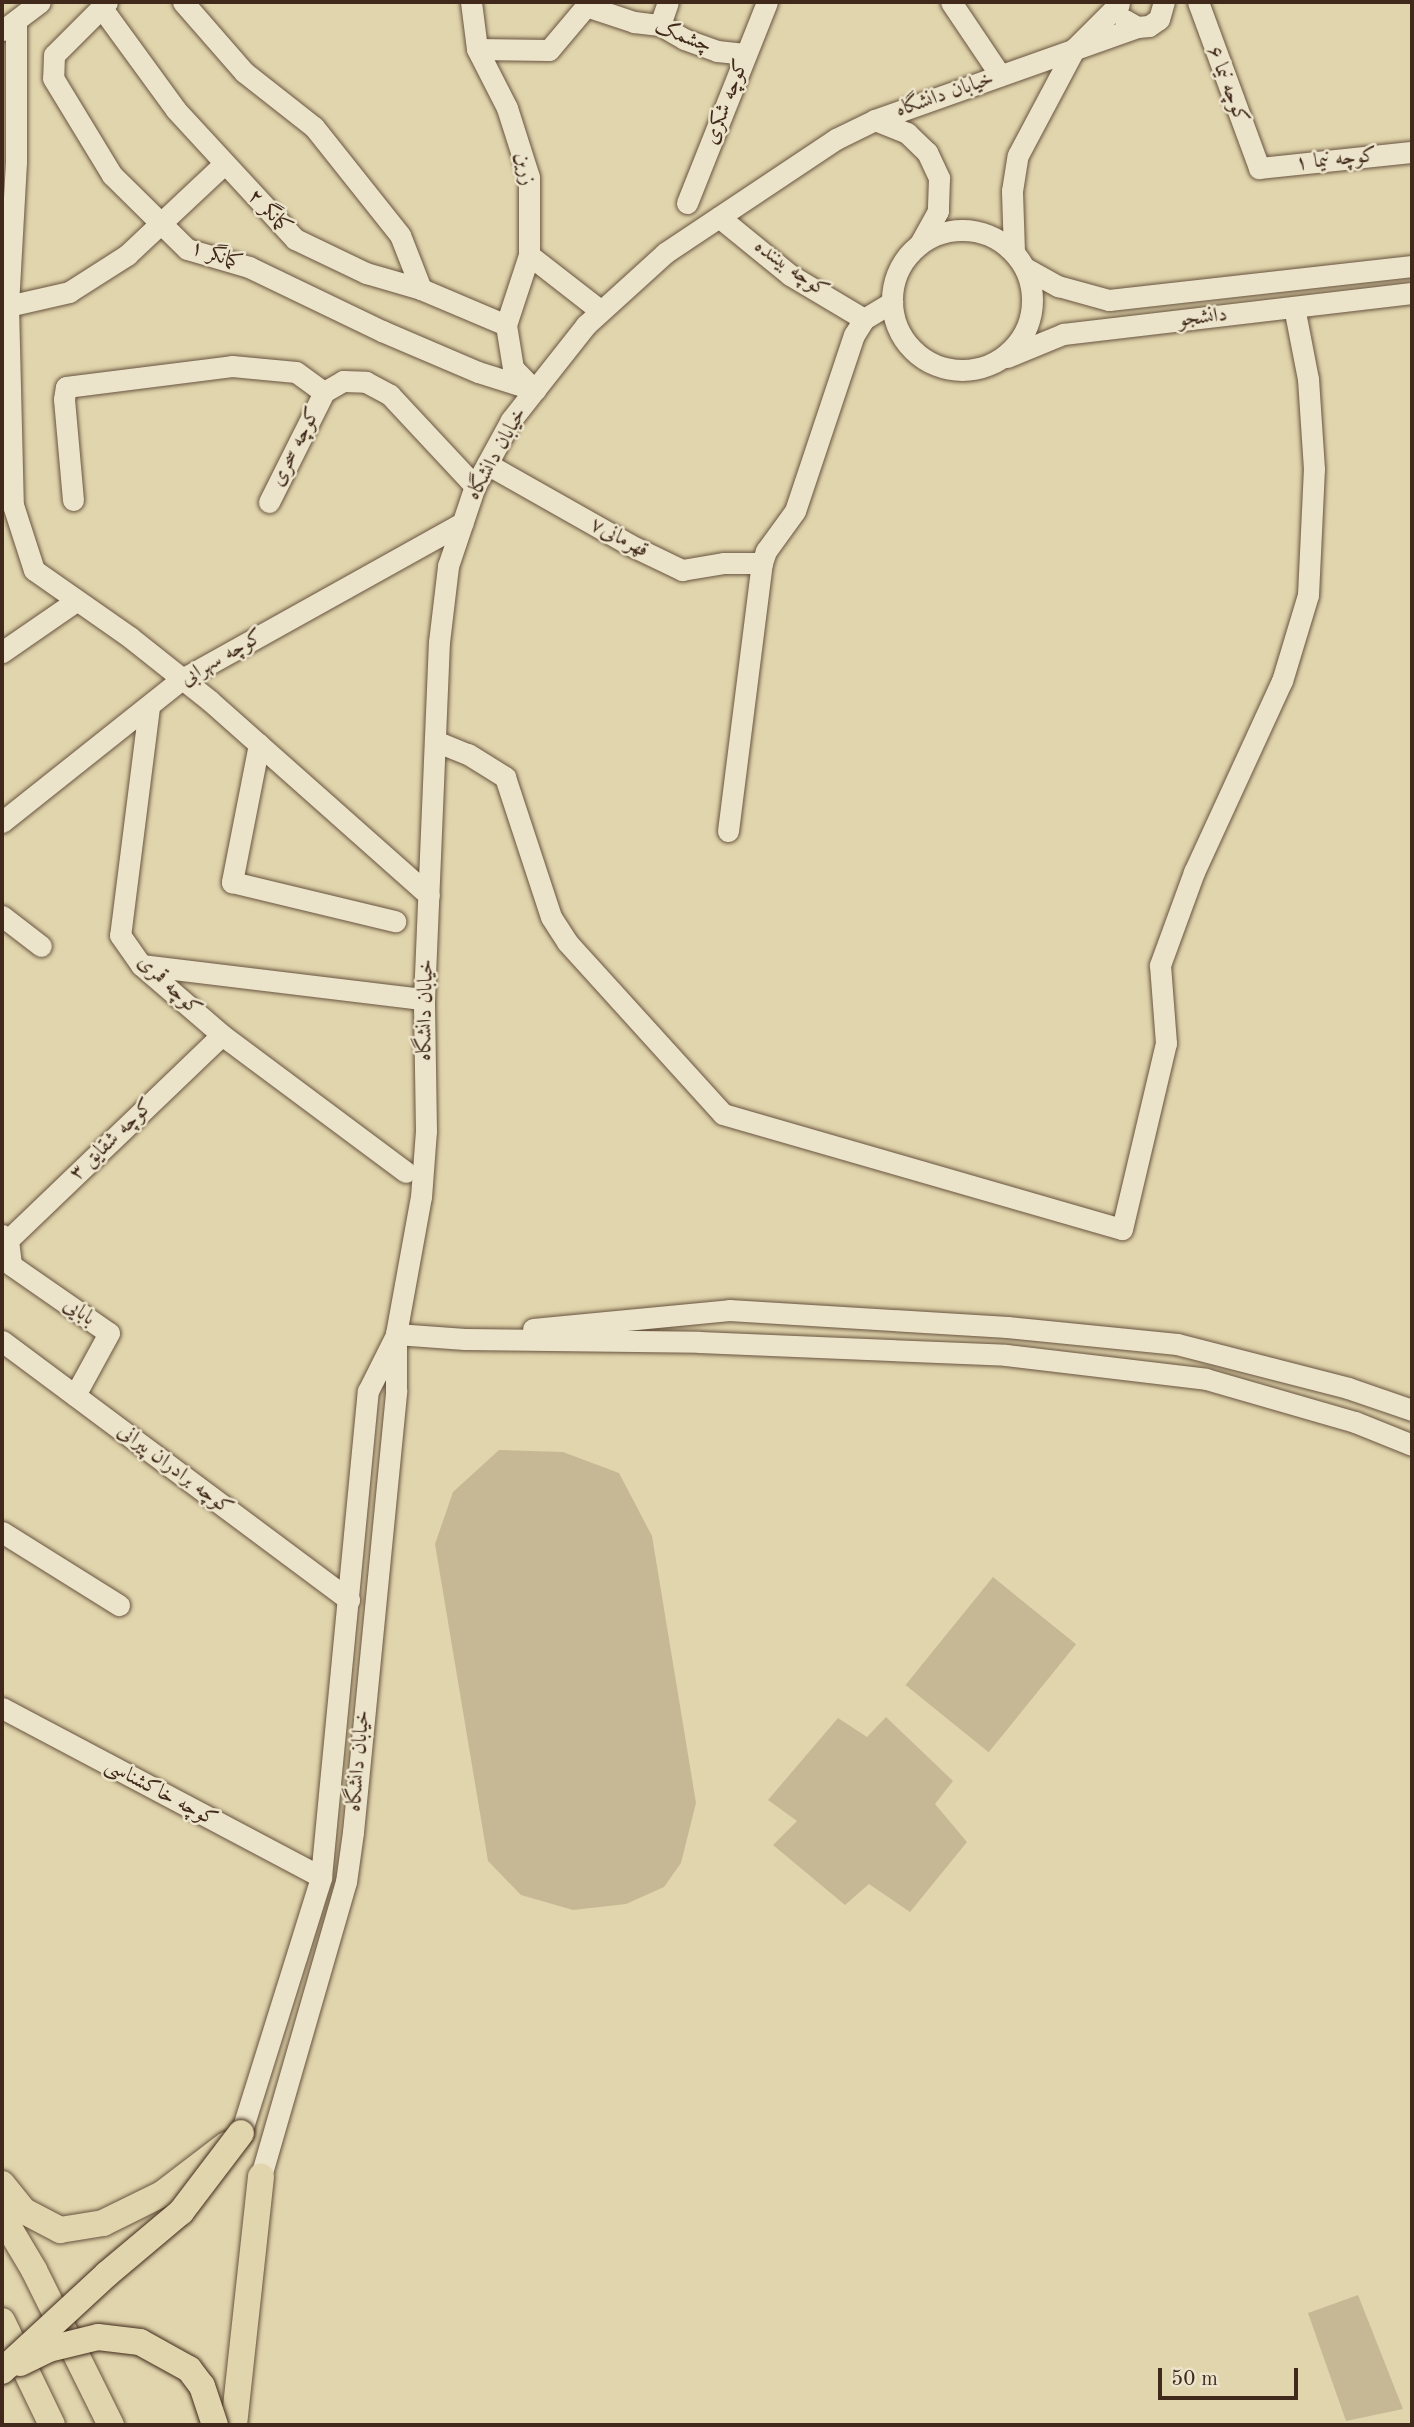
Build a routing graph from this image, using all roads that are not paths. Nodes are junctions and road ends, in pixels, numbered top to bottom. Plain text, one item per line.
1 (40, 2) edge
2 (183, 2) edge
3 (471, 2) edge
4 (668, 2) edge
5 (767, 2) edge
6 (951, 2) edge
7 (1190, 2) edge
8 (1198, 2) edge
9 (1119, 3) edge
10 (104, 5) edge
11 (1165, 5) edge
12 (660, 25) junction
13 (9, 27) edge
14 (1137, 27) junction
15 (1075, 48) junction
16 (477, 49) junction
17 (745, 54) junction
18 (1000, 75) junction
19 (876, 120) junction
20 (1412, 152) edge
21 (224, 164) junction
22 (1259, 168) joint
23 (687, 203) dead end
24 (719, 217) junction
25 (162, 223) junction
26 (920, 244) junction
27 (529, 255) junction
28 (1020, 260) junction
29 (1412, 266) edge
30 (421, 289) junction
31 (1412, 293) edge
32 (892, 303) junction
33 (8, 306) junction
34 (1294, 307) junction
35 (601, 311) junction
36 (864, 319) junction
37 (506, 325) junction
38 (998, 361) junction
39 (535, 390) junction
40 (324, 393) junction
41 (487, 464) junction
42 (475, 486) junction
43 (73, 500) dead end
44 (269, 502) dead end
45 (461, 523) junction
46 (762, 562) junction
47 (76, 601) junction
48 (2, 652) edge
49 (182, 679) junction
50 (149, 707) junction
51 (435, 741) junction
52 (259, 744) junction
53 (2, 821) edge
54 (728, 831) dead end
55 (429, 895) junction
56 (2, 916) edge
57 (395, 921) dead end
58 (41, 946) dead end
59 (141, 965) junction
60 (424, 999) junction
61 (222, 1035) junction
62 (405, 1172) dead end
63 (5, 1237) edge
64 (1007, 1326) junction
65 (397, 1334) junction
66 (466, 1339) junction
67 (4, 1347) edge
68 (1006, 1355) junction
69 (75, 1395) junction
70 (1412, 1410) edge
71 (1412, 1445) edge
72 (2, 1532) edge
73 (349, 1600) junction
74 (119, 1605) dead end
75 (2, 1708) edge
76 (321, 1877) junction
77 (241, 2133) junction
78 (261, 2176) joint
79 (2, 2184) edge
80 (2, 2216) edge
81 (2, 2321) edge
82 (2, 2372) edge
83 (52, 2425) edge
84 (111, 2425) edge
85 (215, 2425) edge
86 (234, 2425) edge

1 - 13 street
2 - 30 street
3 - 16 street, زرین
4 - 12 street
5 - 17 street, کوچه شکری
6 - 18 street
7 - 11 street
8 - 22 street, کوچه نیما ۶
9 - 14 street
9 - 15 street, خیابان دانشگاه
10 - 21 street, کمانگر ۲
10 - 25 street, کمانگر ۱
11 - 14 street, خیابان دانشگاه
12 - 16 street, چشمک
12 - 17 street, چشمک
13 - 33 street
14 - 15 street, خیابان دانشگاه
15 - 18 street, خیابان دانشگاه
15 - 28 street
16 - 27 street, زرین
17 - 23 street, کوچه شکری
18 - 19 street, خیابان دانشگاه
19 - 24 street, خیابان دانشگاه
19 - 26 street
20 - 22 street, کوچه نیما ۱
21 - 25 street
21 - 30 street, کمانگر ۲
24 - 35 street, خیابان دانشگاه
24 - 36 street, کوچه بیننده
25 - 33 street
25 - 39 street, کمانگر ۱
26 - 28 street
26 - 32 street
27 - 35 street
27 - 37 street, زرین
28 - 29 street, دانشجو
28 - 38 street
30 - 37 street, کمانگر ۲
31 - 34 street, دانشجو
32 - 36 street
32 - 38 street
33 - 47 street
34 - 38 street, دانشجو
34 - 51 street
35 - 39 street, خیابان دانشگاه
36 - 46 street
37 - 39 street
39 - 41 street, خیابان دانشگاه
40 - 42 street
40 - 43 street
40 - 44 street, کوچه سحری
41 - 42 street, خیابان دانشگاه
41 - 46 street, قهرمانی۷
42 - 45 street, خیابان دانشگاه
45 - 49 street, کوچه سهرابی
45 - 51 street, خیابان دانشگاه
46 - 54 street
47 - 48 street
47 - 49 street
49 - 50 street, کوچه سهرابی
49 - 52 street
50 - 53 street, کوچه سهرابی
50 - 59 street, کوچه قمری
51 - 55 street, خیابان دانشگاه
52 - 55 street
52 - 57 street
55 - 60 street, خیابان دانشگاه
56 - 58 street
59 - 60 street
59 - 61 street, کوچه قمری
60 - 65 street, خیابان دانشگاه
61 - 62 street, کوچه قمری
61 - 63 street, کوچه شقایق ۳
63 - 69 street, بابایی
64 - 66 street
64 - 68 street
64 - 70 street
65 - 66 street
65 - 73 street, خیابان دانشگاه
65 - 78 street, خیابان دانشگاه
66 - 68 street
67 - 69 street, کوچه برادران پیرانی
68 - 71 street
69 - 73 street, کوچه برادران پیرانی
72 - 74 street
73 - 76 street, خیابان دانشگاه
75 - 76 street, کوچه خاکشناسی
76 - 77 street, خیابان دانشگاه
77 - 79 main road
77 - 82 main road, bridge
78 - 86 main road
80 - 84 main road
81 - 83 main road
82 - 85 main road, bridge

